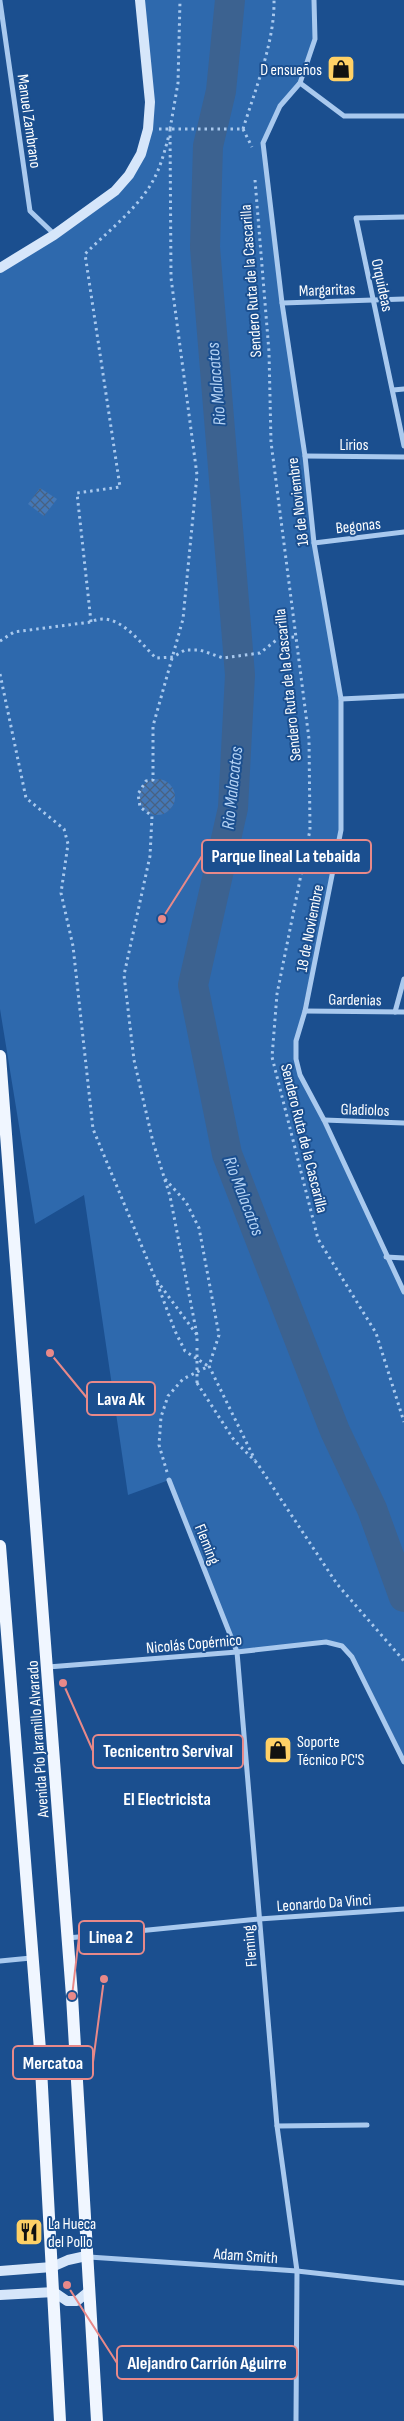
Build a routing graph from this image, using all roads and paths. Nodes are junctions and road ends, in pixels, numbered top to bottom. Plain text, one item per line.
1 (140, 0) edge
2 (180, 0) edge
3 (274, 0) edge
4 (314, 0) edge
5 (0, 1) edge
6 (300, 83) junction
7 (404, 116) edge
8 (148, 129) junction
9 (170, 129) junction
10 (255, 186) dead end
11 (404, 217) edge
12 (54, 235) junction
13 (0, 268) edge
14 (373, 299) junction
15 (404, 299) edge
16 (282, 303) junction
17 (404, 389) edge
18 (393, 390) junction
19 (404, 446) edge
20 (305, 456) junction
21 (404, 457) edge
22 (404, 532) edge
23 (314, 543) junction
24 (91, 622) junction
25 (295, 637) junction
26 (0, 641) edge
27 (173, 657) junction
28 (0, 674) edge
29 (404, 696) edge
30 (341, 699) junction
31 (404, 979) edge
32 (305, 1011) junction
33 (395, 1012) junction
34 (404, 1012) edge
35 (0, 1056) edge
36 (324, 1120) junction
37 (404, 1123) edge
38 (164, 1178) junction
39 (386, 1258) junction
40 (404, 1258) edge
41 (155, 1278) junction
42 (404, 1292) edge
43 (197, 1335) junction
44 (209, 1366) junction
45 (404, 1422) edge
46 (257, 1463) junction
47 (169, 1480) joint
48 (0, 1546) edge
49 (237, 1652) junction
50 (404, 1661) edge
51 (48, 1667) junction
52 (5, 1676) edge
53 (404, 1762) edge
54 (404, 1909) edge
55 (259, 1919) junction
56 (68, 1938) junction
57 (31, 1958) junction
58 (0, 1961) edge
59 (367, 2125) dead end
60 (277, 2126) junction
61 (86, 2256) junction
62 (52, 2267) junction
63 (0, 2271) edge
64 (297, 2271) junction
65 (404, 2284) edge
66 (54, 2292) junction
67 (88, 2292) junction
68 (0, 2295) edge
69 (60, 2421) edge
70 (97, 2421) edge
71 (296, 2421) edge

1 - 8 main road
2 - 9 path
3 - 9 path
4 - 6 street, 18 de Noviembre
5 - 12 street, Manuel Zambrano
6 - 7 street
6 - 16 street, 18 de Noviembre
8 - 9 path
8 - 12 main road
9 - 24 path
9 - 27 path
10 - 25 path, Sendero Ruta de la Cascarilla
11 - 14 street, Orquideas
12 - 13 main road
14 - 15 street, Margaritas
14 - 16 street, Margaritas
14 - 18 street, Orquideas
16 - 20 street, 18 de Noviembre
17 - 18 street
18 - 19 street, Orquideas
20 - 21 street, Lirios
20 - 23 street, 18 de Noviembre
22 - 23 street, Begonas
23 - 30 street, 18 de Noviembre
24 - 26 path
24 - 27 path
25 - 27 path
25 - 45 path, Sendero Ruta de la Cascarilla
27 - 38 path
28 - 41 path
29 - 30 street
30 - 32 street, 18 de Noviembre
31 - 33 street
32 - 33 street, Gardenias
32 - 36 street, 18 de Noviembre
33 - 34 street, Gardenias
35 - 51 main road, Avenida Pío Jaramillo Alvarado
36 - 37 street, Gladiolos
36 - 39 street, 18 de Noviembre
38 - 43 path
38 - 44 path
39 - 40 street
39 - 42 street, 18 de Noviembre
41 - 43 path
41 - 44 path
43 - 46 path, bridge
44 - 46 path
44 - 47 path
46 - 50 path
47 - 49 street, Fleming
48 - 52 main road, Avenida Pío Jaramillo Alvarado
49 - 51 street, Nicolás Copérnico
49 - 53 street, Nicolás Copérnico
49 - 55 street, Fleming
51 - 56 main road, Avenida Pío Jaramillo Alvarado
52 - 57 main road, Avenida Pío Jaramillo Alvarado
54 - 55 street, Leonardo Da Vinci
55 - 56 street, Leonardo Da Vinci
55 - 60 street, Fleming
56 - 61 main road, Avenida Pío Jaramillo Alvarado
57 - 58 street
57 - 62 main road, Avenida Pío Jaramillo Alvarado
59 - 60 street
60 - 64 street, Fleming
61 - 62 main road
61 - 64 street, Adam Smith
61 - 67 main road, Avenida Pío Jaramillo Alvarado
62 - 63 main road
62 - 66 main road, Avenida Pío Jaramillo Alvarado
64 - 65 street, Adam Smith
64 - 71 street, Fleming
66 - 67 main road
66 - 68 main road
66 - 69 main road, Avenida Pío Jaramillo Alvarado
67 - 70 main road, Avenida Pío Jaramillo Alvarado

